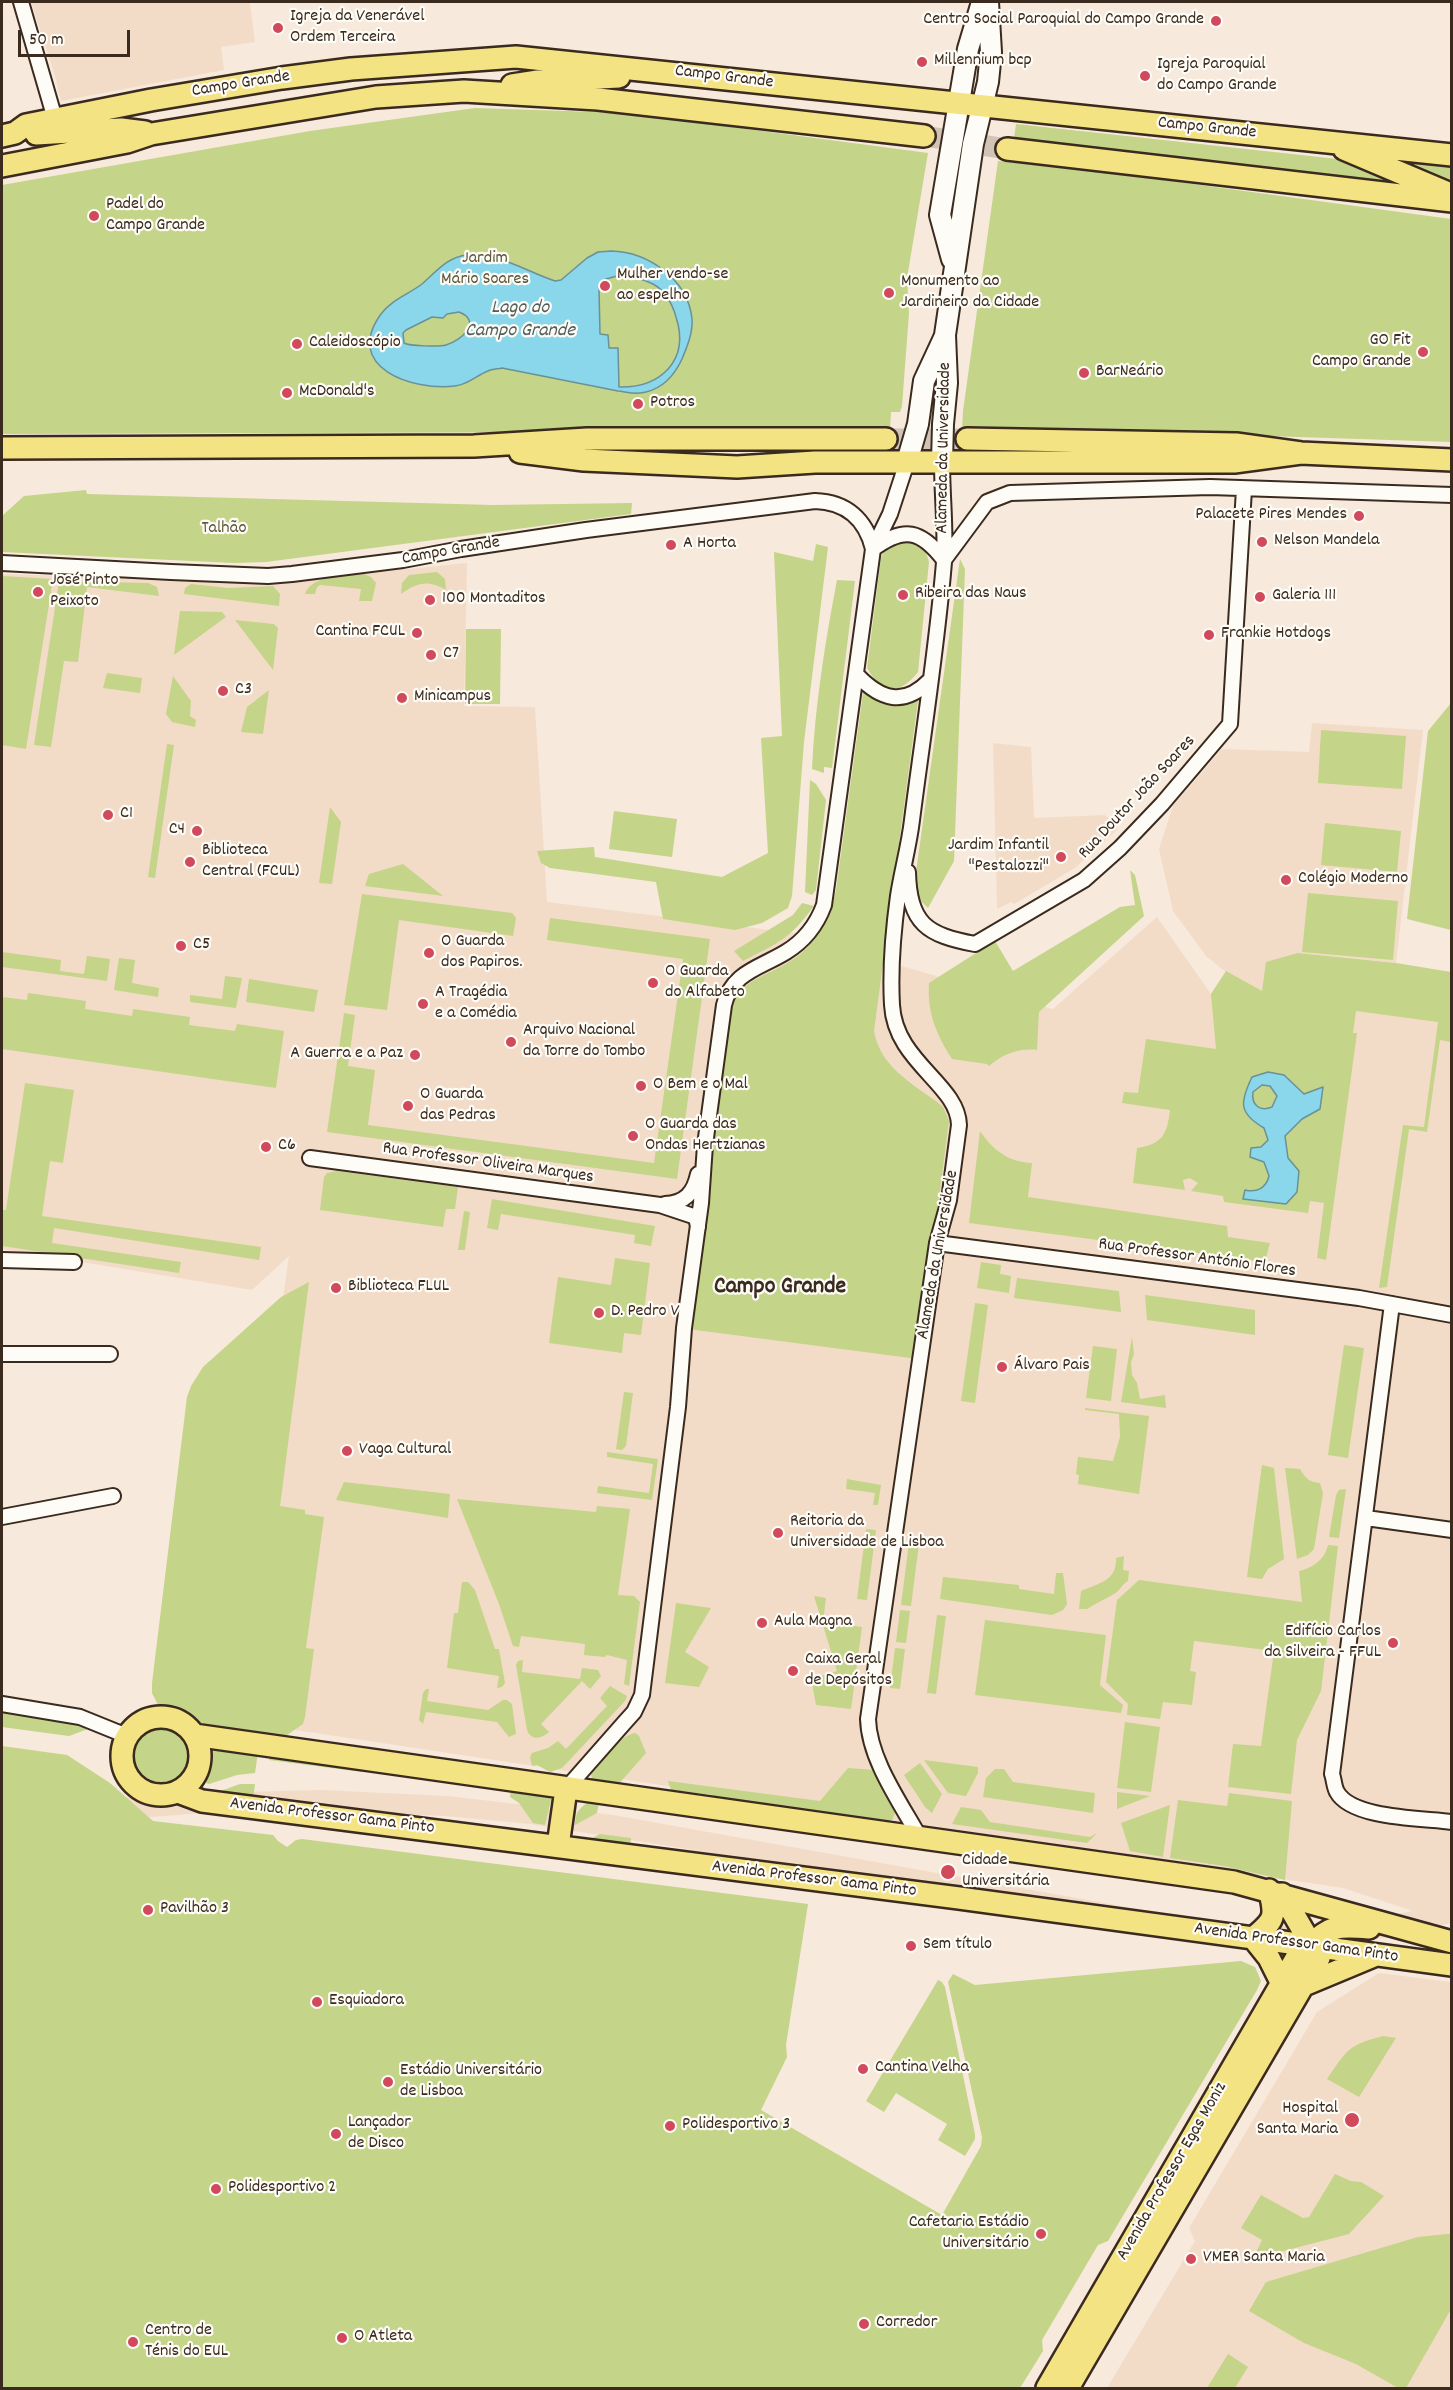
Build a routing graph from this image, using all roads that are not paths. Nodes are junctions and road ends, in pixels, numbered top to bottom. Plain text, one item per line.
1 (21, 2) edge
2 (982, 2) edge
3 (988, 2) edge
4 (662, 71) junction
5 (464, 91) junction
6 (958, 103) junction
7 (982, 105) junction
8 (55, 119) junction
9 (151, 134) junction
10 (8, 135) edge
11 (924, 136) tunnel mouth
12 (1327, 142) junction
13 (1007, 149) tunnel mouth
14 (1452, 154) edge
15 (2, 166) edge
16 (1452, 194) edge
17 (1452, 201) edge
18 (954, 265) junction
19 (945, 335) junction
20 (886, 439) tunnel mouth
21 (967, 439) tunnel mouth
22 (474, 446) junction
23 (2, 448) edge
24 (1301, 453) junction
25 (1452, 460) edge
26 (907, 462) junction
27 (942, 462) junction
28 (1244, 489) junction
29 (1452, 495) edge
30 (873, 549) junction
31 (944, 560) junction
32 (2, 563) edge
33 (857, 675) junction
34 (930, 680) junction
35 (908, 855) junction
36 (705, 1145) junction
37 (310, 1158) dead end
38 (660, 1205) junction
39 (698, 1227) junction
40 (937, 1243) junction
41 (2, 1260) edge
42 (74, 1263) dead end
43 (1392, 1304) junction
44 (1452, 1315) edge
45 (2, 1354) edge
46 (110, 1354) dead end
47 (113, 1496) dead end
48 (2, 1517) edge
49 (1366, 1518) junction
50 (1452, 1530) edge
51 (2, 1704) edge
52 (127, 1736) junction
53 (194, 1736) junction
54 (567, 1789) junction
55 (178, 1792) junction
56 (1452, 1822) edge
57 (920, 1838) junction
58 (558, 1846) junction
59 (1275, 1892) junction
60 (1412, 1932) junction
61 (1253, 1938) junction
62 (1452, 1942) edge
63 (1309, 1953) junction
64 (1376, 1954) junction
65 (1452, 1965) edge
66 (1282, 1984) junction
67 (1304, 1985) junction
68 (1135, 2257) junction
69 (1076, 2357) junction
70 (1047, 2388) edge
71 (1068, 2388) edge

1 - 8 street
2 - 6 main road, Alameda da Universidade
3 - 7 main road, Alameda da Universidade
4 - 5 main road
4 - 6 main road, Campo Grande
4 - 8 main road, Campo Grande
5 - 9 main road, Campo Grande
5 - 11 main road, Campo Grande
6 - 7 main road, Campo Grande
6 - 18 main road, Alameda da Universidade
7 - 12 main road, Campo Grande
7 - 18 main road, Alameda da Universidade
8 - 10 main road, Campo Grande
9 - 10 main road
9 - 15 main road, Campo Grande
12 - 14 main road, Campo Grande
12 - 16 main road
13 - 17 main road
18 - 19 main road, Alameda da Universidade
19 - 26 main road, Alameda da Universidade
19 - 27 main road, Alameda da Universidade
20 - 22 main road
21 - 24 main road
22 - 23 main road
22 - 26 main road
24 - 25 main road
24 - 27 main road
26 - 27 main road
26 - 30 street, Alameda da Universidade
27 - 31 street, Alameda da Universidade
28 - 29 street
28 - 31 street
28 - 35 street, Rua Doutor João Soares
30 - 31 street, Alameda da Universidade
30 - 32 street, Campo Grande
30 - 33 street, Alameda da Universidade
31 - 34 street, Alameda da Universidade
33 - 34 street
33 - 36 street, Alameda da Universidade
34 - 35 street, Alameda da Universidade
35 - 40 street, Alameda da Universidade
36 - 38 street, Rua Professor Oliveira Marques
36 - 39 street, Alameda da Universidade
37 - 38 street, Rua Professor Oliveira Marques
38 - 39 street, Rua Professor Oliveira Marques
39 - 54 street, Alameda da Universidade
40 - 43 street, Rua Professor António Flores
40 - 57 street, Alameda da Universidade
41 - 42 street
43 - 44 street, Rua Professor António Flores
43 - 49 street
45 - 46 street
47 - 48 street
49 - 50 street
49 - 56 street
51 - 52 street
52 - 53 main road
52 - 55 main road
53 - 54 main road, Avenida Professor Gama Pinto
53 - 55 main road
54 - 57 main road, Avenida Professor Gama Pinto
54 - 58 main road
55 - 58 main road, Avenida Professor Gama Pinto
57 - 59 main road, Avenida Professor Gama Pinto
58 - 61 main road, Avenida Professor Gama Pinto
59 - 60 main road, Avenida Professor Gama Pinto
59 - 61 main road
59 - 63 main road
60 - 62 main road, Avenida Professor Gama Pinto
60 - 63 main road
61 - 63 main road, Avenida Professor Gama Pinto
61 - 66 main road
63 - 64 main road, Avenida Professor Gama Pinto
63 - 66 main road, Avenida Professor Egas Moniz
63 - 67 main road, Avenida Professor Egas Moniz
64 - 65 main road, Avenida Professor Gama Pinto
64 - 67 main road
66 - 68 main road, Avenida Professor Egas Moniz
67 - 68 main road, Avenida Professor Egas Moniz
68 - 69 main road, Avenida Professor Egas Moniz
69 - 70 main road, Avenida Professor Egas Moniz
69 - 71 main road, Avenida Professor Egas Moniz

